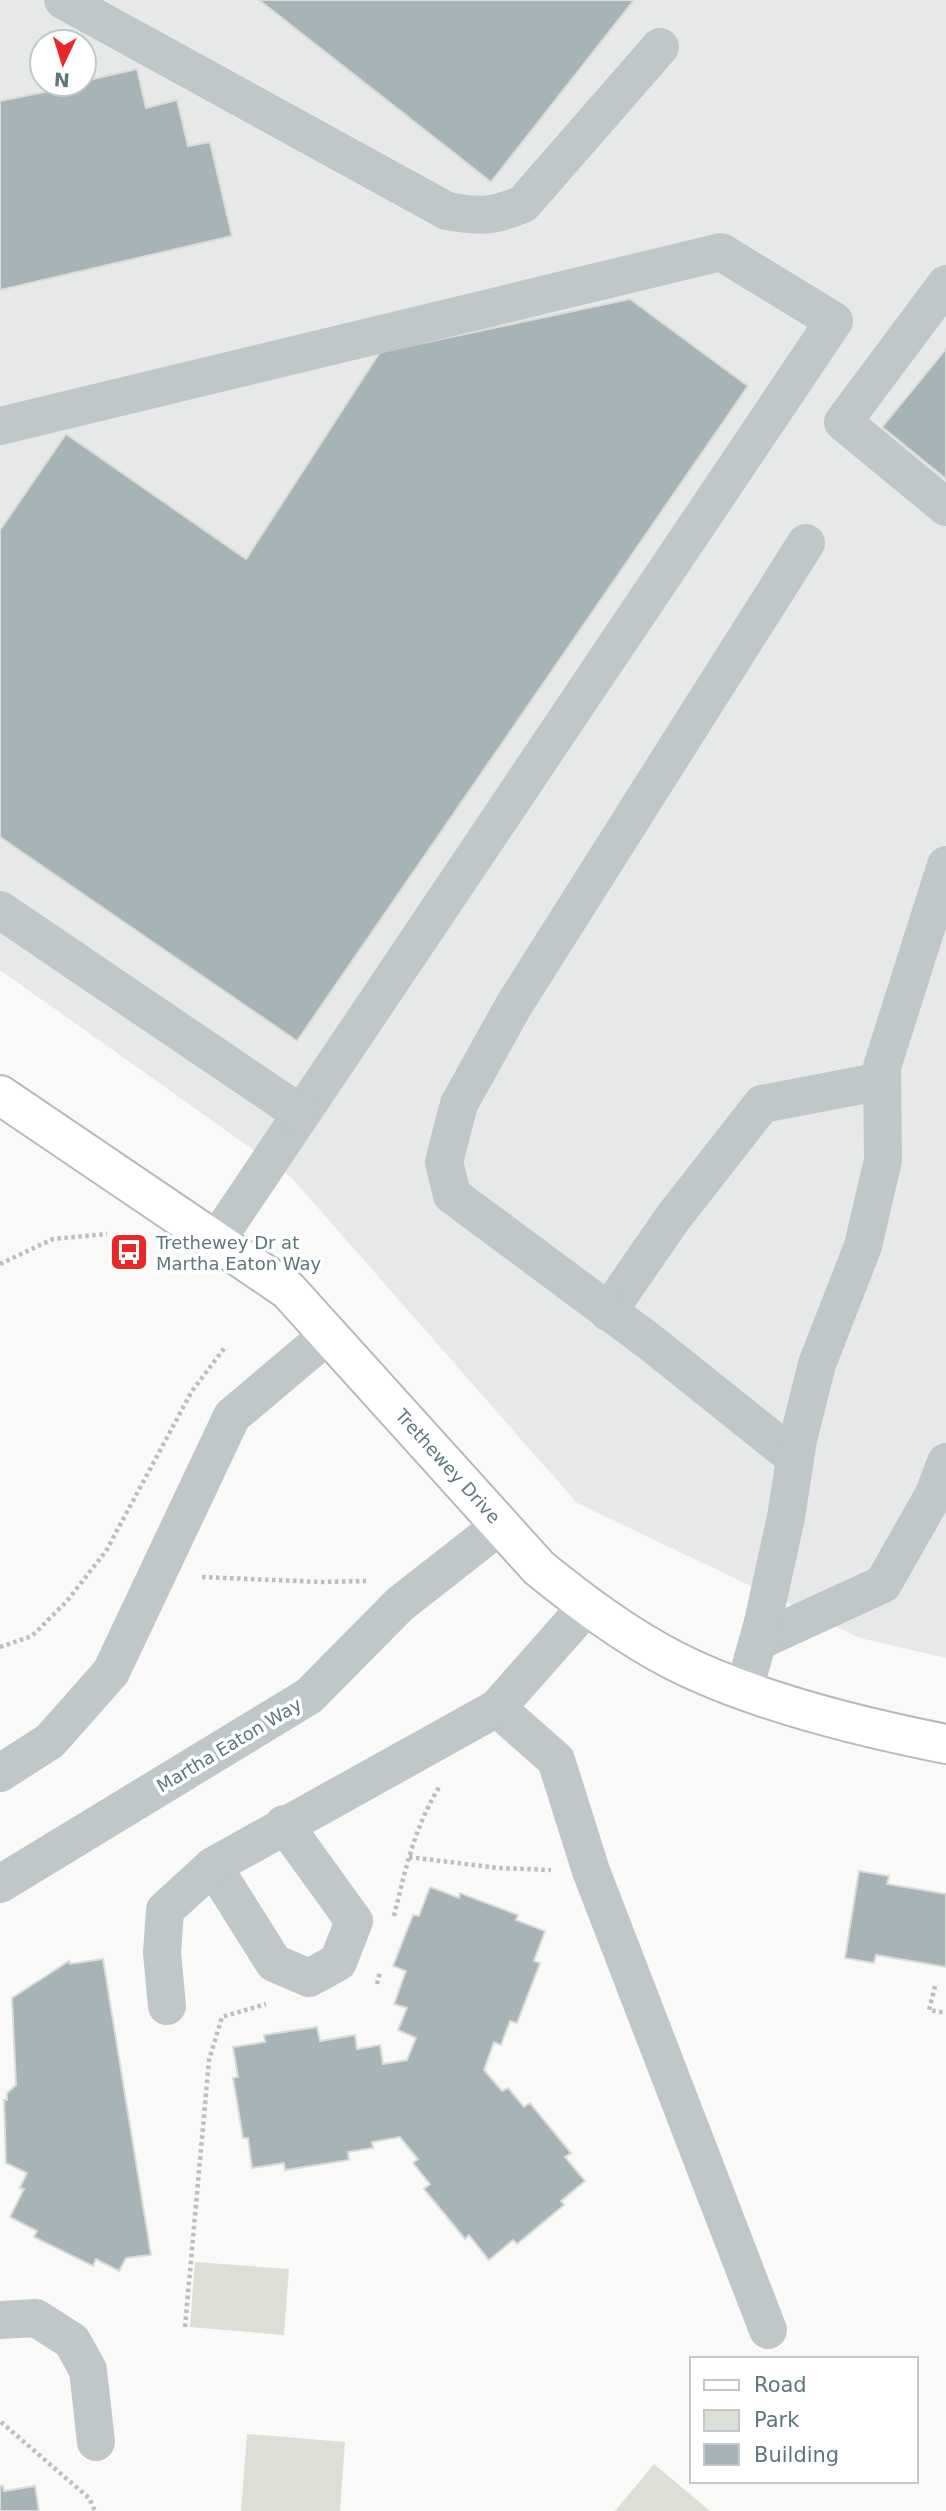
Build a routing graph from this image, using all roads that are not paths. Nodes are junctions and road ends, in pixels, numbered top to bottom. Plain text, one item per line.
1 (63, 0) edge
2 (660, 47) dead end
3 (946, 284) edge
4 (0, 426) edge
5 (946, 506) edge
6 (806, 542) dead end
7 (946, 865) edge
8 (0, 910) edge
9 (882, 1081) junction
10 (0, 1095) edge
11 (301, 1114) junction
12 (216, 1241) junction
13 (608, 1312) junction
14 (328, 1335) junction
15 (795, 1458) junction
16 (946, 1465) edge
17 (501, 1525) junction
18 (587, 1606) junction
19 (759, 1641) junction
20 (744, 1690) junction
21 (496, 1708) junction
22 (946, 1744) edge
23 (0, 1773) edge
24 (284, 1824) junction
25 (214, 1866) junction
26 (0, 1884) edge
27 (167, 2006) dead end
28 (0, 2320) edge
29 (768, 2330) dead end
30 (96, 2442) dead end

1 - 2 street
3 - 5 street
4 - 11 street
6 - 13 street
7 - 9 street
8 - 11 street
9 - 13 street
9 - 15 street
10 - 12 main road, Trethewey Drive
11 - 12 street
12 - 14 main road, Trethewey Drive
13 - 15 street
14 - 17 main road, Trethewey Drive
14 - 23 street
15 - 19 street
16 - 19 street
17 - 18 main road, Trethewey Drive
17 - 26 street, Martha Eaton Way
18 - 20 main road, Trethewey Drive
18 - 21 street
19 - 20 street
20 - 22 main road, Trethewey Drive
21 - 24 street
21 - 29 street
24 - 25 street
24 - 25 street
25 - 27 street
28 - 30 street

